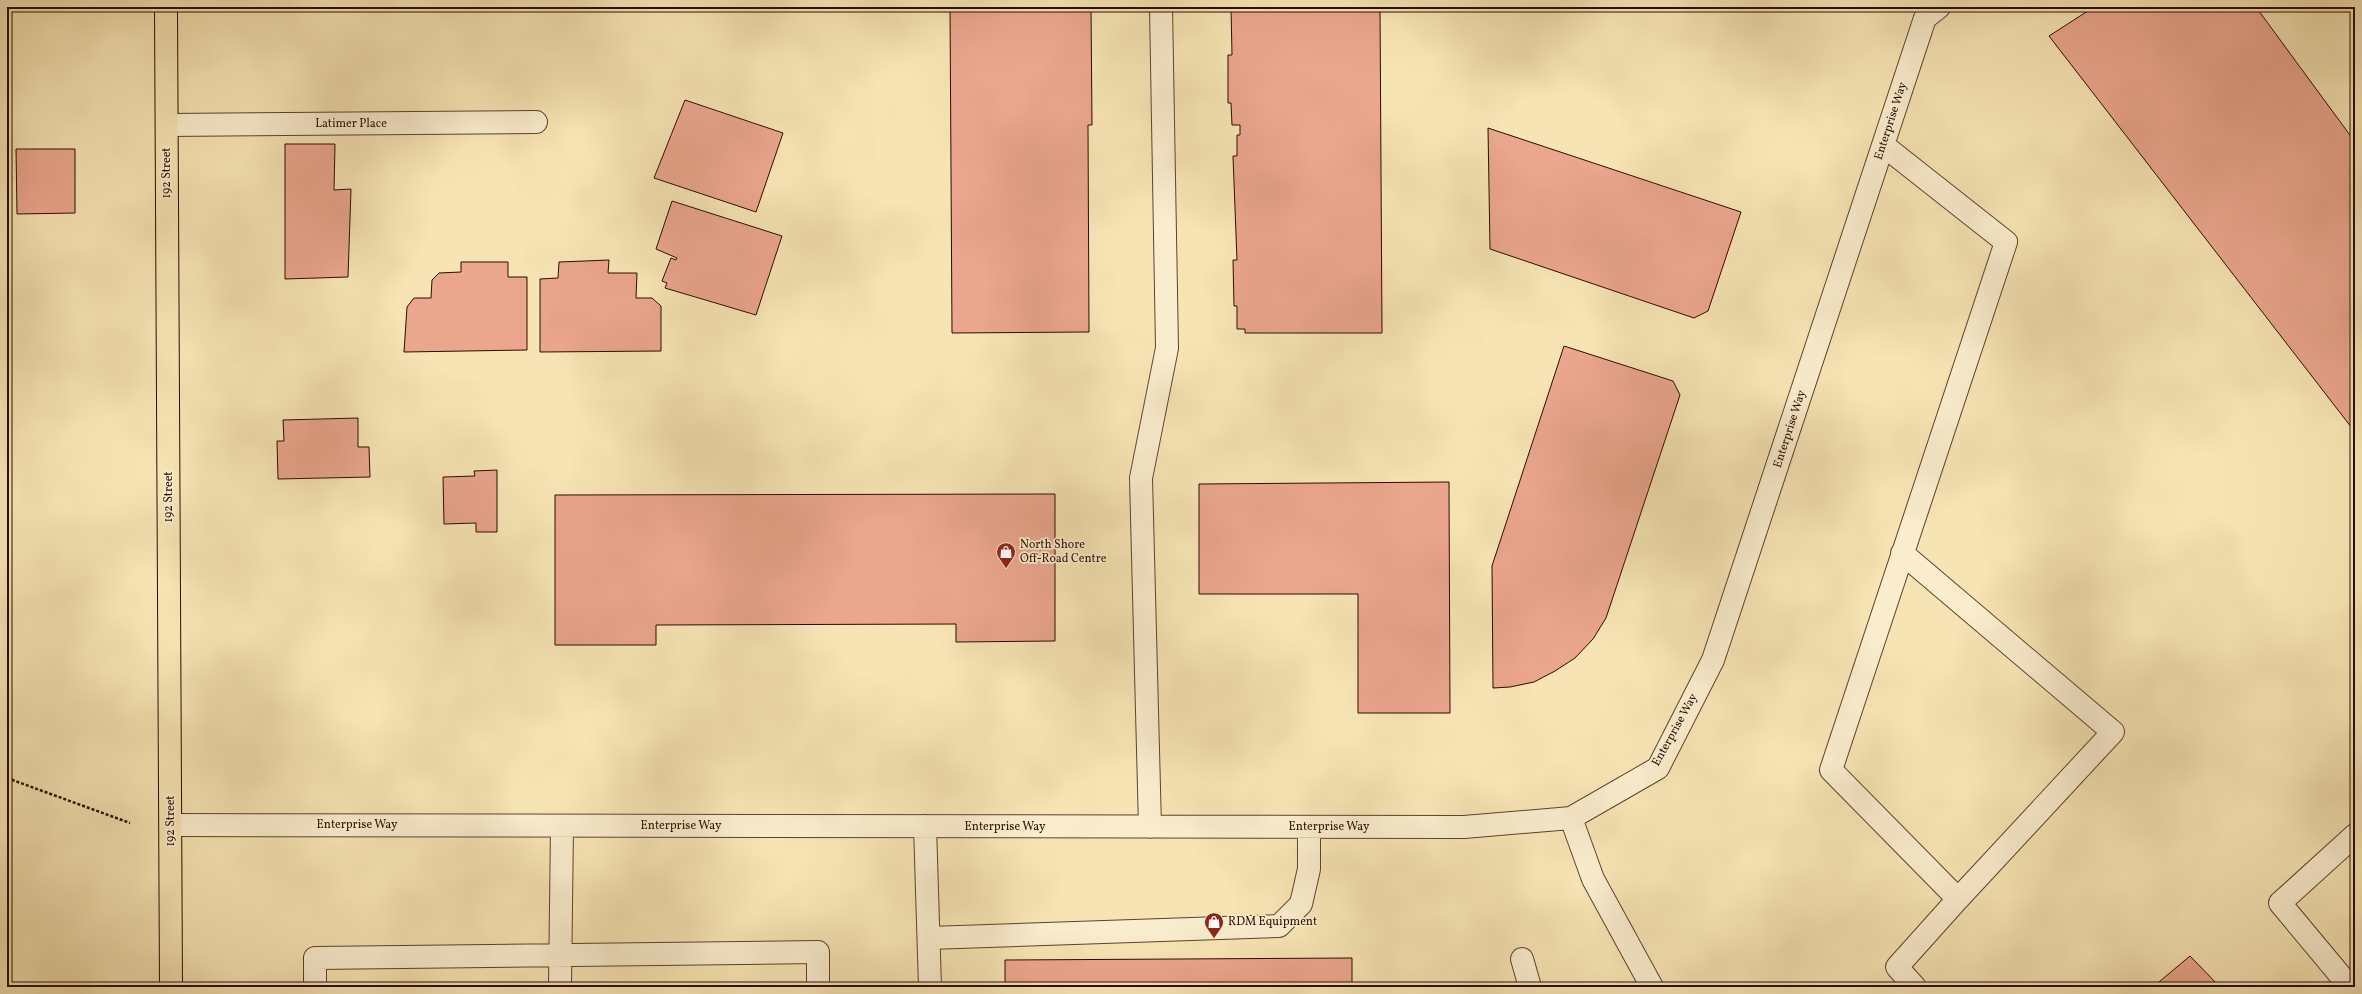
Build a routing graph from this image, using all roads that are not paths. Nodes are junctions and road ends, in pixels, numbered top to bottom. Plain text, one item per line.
1 (166, 7) edge
2 (1161, 7) edge
3 (1939, 7) edge
4 (536, 122) dead end
5 (167, 125) junction
6 (1883, 146) junction
7 (1902, 553) junction
8 (1571, 818) junction
9 (170, 825) junction
10 (562, 826) junction
11 (925, 826) junction
12 (1150, 827) junction
13 (1309, 827) junction
14 (2355, 835) edge
15 (1958, 899) junction
16 (929, 938) junction
17 (559, 955) junction
18 (1522, 959) dead end
19 (171, 987) edge
20 (315, 987) edge
21 (560, 987) edge
22 (818, 987) edge
23 (930, 987) edge
24 (1530, 987) edge
25 (1652, 987) edge
26 (1915, 987) edge
27 (2350, 987) edge

1 - 5 main road, 192 Street
2 - 12 street
3 - 6 street, Enterprise Way
4 - 5 street, Latimer Place
5 - 9 main road, 192 Street
6 - 7 street
6 - 8 street, Enterprise Way
7 - 15 street
7 - 15 street
8 - 13 street, Enterprise Way
8 - 25 street
9 - 10 street, Enterprise Way
9 - 19 main road, 192 Street
10 - 11 street, Enterprise Way
10 - 17 street
11 - 12 street, Enterprise Way
11 - 16 street
12 - 13 street, Enterprise Way
13 - 16 street
14 - 27 street
15 - 26 street
16 - 23 street
17 - 20 street
17 - 21 street
17 - 22 street
18 - 24 street

